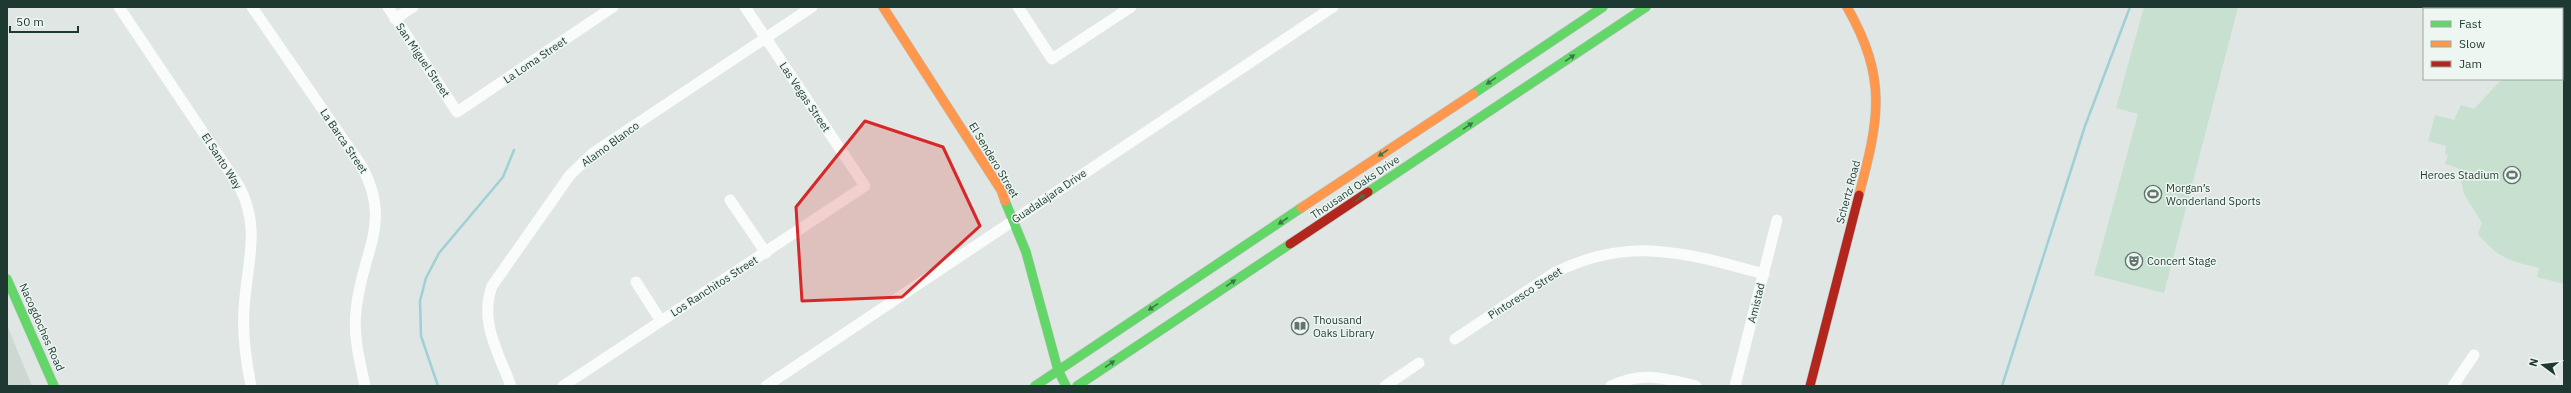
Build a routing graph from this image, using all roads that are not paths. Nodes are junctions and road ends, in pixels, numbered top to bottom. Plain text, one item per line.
1 (119, 7) edge
2 (252, 7) edge
3 (388, 7) edge
4 (413, 7) edge
5 (613, 7) edge
6 (745, 7) edge
7 (812, 7) edge
8 (883, 7) edge
9 (1018, 7) edge
10 (1131, 7) edge
11 (1333, 7) edge
12 (1603, 7) edge
13 (1646, 7) edge
14 (1846, 7) edge
15 (395, 18) junction
16 (766, 38) junction
17 (457, 112) joint
18 (865, 186) joint
19 (730, 200) dead end
20 (1014, 220) junction
21 (1777, 220) dead end
22 (766, 253) junction
23 (1764, 274) junction
24 (7, 278) edge
25 (636, 282) dead end
26 (661, 321) junction
27 (1455, 339) dead end
28 (2474, 355) dead end
29 (1419, 363) dead end
30 (1058, 370) junction
31 (54, 386) edge
32 (251, 386) edge
33 (365, 386) edge
34 (511, 386) edge
35 (563, 386) edge
36 (766, 386) edge
37 (1035, 386) edge
38 (1066, 386) edge
39 (1077, 386) edge
40 (1385, 386) edge
41 (1611, 386) edge
42 (1696, 386) edge
43 (1735, 386) edge
44 (1810, 386) edge
45 (2453, 386) edge

1 - 32 street, El Santo Way
2 - 33 street, La Barca Street
3 - 15 street, San Miguel Street
4 - 15 street
5 - 17 street, La Loma Street
6 - 16 street, Las Vegas Street
7 - 16 street, Alamo Blanco
8 - 20 main road, El Sendero Street
9 - 10 street
11 - 20 street, Guadalajara Drive
12 -> 30 main road, Thousand Oaks Drive
39 -> 13 main road, Thousand Oaks Drive
14 - 44 main road, Schertz Road
15 - 17 street, San Miguel Street
16 - 18 street, Las Vegas Street
16 - 34 street, Alamo Blanco
18 - 22 street, Los Ranchitos Street
19 - 22 street
20 - 30 main road, El Sendero Street
20 - 36 street, Guadalajara Drive
21 - 23 street, Amistad
22 - 26 street, Los Ranchitos Street
23 - 27 street, Pintoresco Street
23 - 43 street, Amistad
24 - 31 main road, Nacogdoches Road
25 - 26 street
26 - 35 street, Los Ranchitos Street
28 - 45 street
29 - 40 street
30 - 37 main road, Thousand Oaks Drive
30 - 38 main road, El Sendero Street
41 - 42 street

